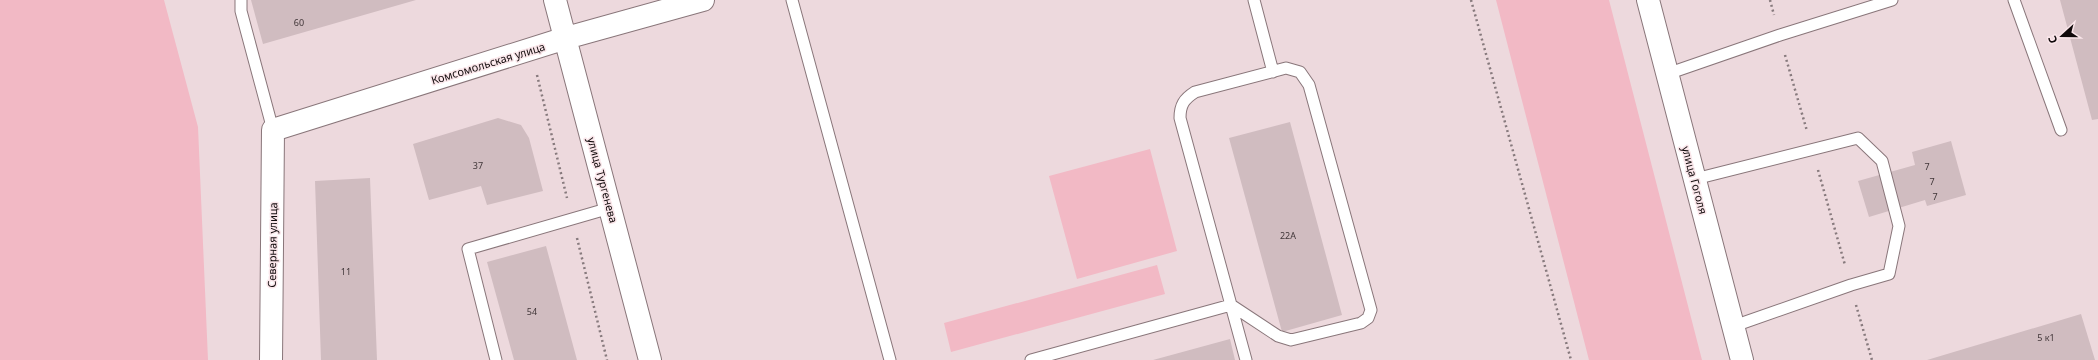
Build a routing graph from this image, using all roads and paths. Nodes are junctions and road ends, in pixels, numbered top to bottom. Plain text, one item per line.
1 (241, 0) edge
2 (555, 0) edge
3 (703, 0) edge
4 (792, 0) edge
5 (1254, 0) edge
6 (1471, 0) edge
7 (1648, 0) edge
8 (1770, 0) edge
9 (1889, 0) edge
10 (2014, 0) edge
11 (1780, 35) junction
12 (566, 38) junction
13 (1273, 72) junction
14 (1667, 74) junction
15 (273, 130) junction
16 (2061, 130) dead end
17 (1813, 151) junction
18 (1695, 179) junction
19 (610, 208) junction
20 (1851, 285) junction
21 (1231, 305) junction
22 (1734, 326) junction
23 (271, 360) edge
24 (496, 360) edge
25 (650, 360) edge
26 (890, 360) edge
27 (1031, 360) edge
28 (1246, 360) edge
29 (1571, 360) edge
30 (1742, 360) edge
31 (1872, 360) edge

1 - 15 lane
2 - 12 street, улица Тургенева
3 - 12 street, Комсомольская улица
4 - 26 lane
5 - 13 lane
6 - 29 path
7 - 14 street, улица Гоголя
8 - 11 path
9 - 11 lane
10 - 16 lane
11 - 14 lane
11 - 17 path
12 - 15 street, Комсомольская улица
12 - 19 street, улица Тургенева
13 - 21 lane
13 - 21 lane
14 - 18 street, улица Гоголя
15 - 23 street, Северная улица
17 - 18 lane
17 - 20 path
17 - 20 lane
18 - 22 street, улица Гоголя
19 - 24 lane
19 - 25 street, улица Тургенева
20 - 22 lane
20 - 31 path
21 - 27 lane
21 - 28 lane
22 - 30 street, улица Гоголя

